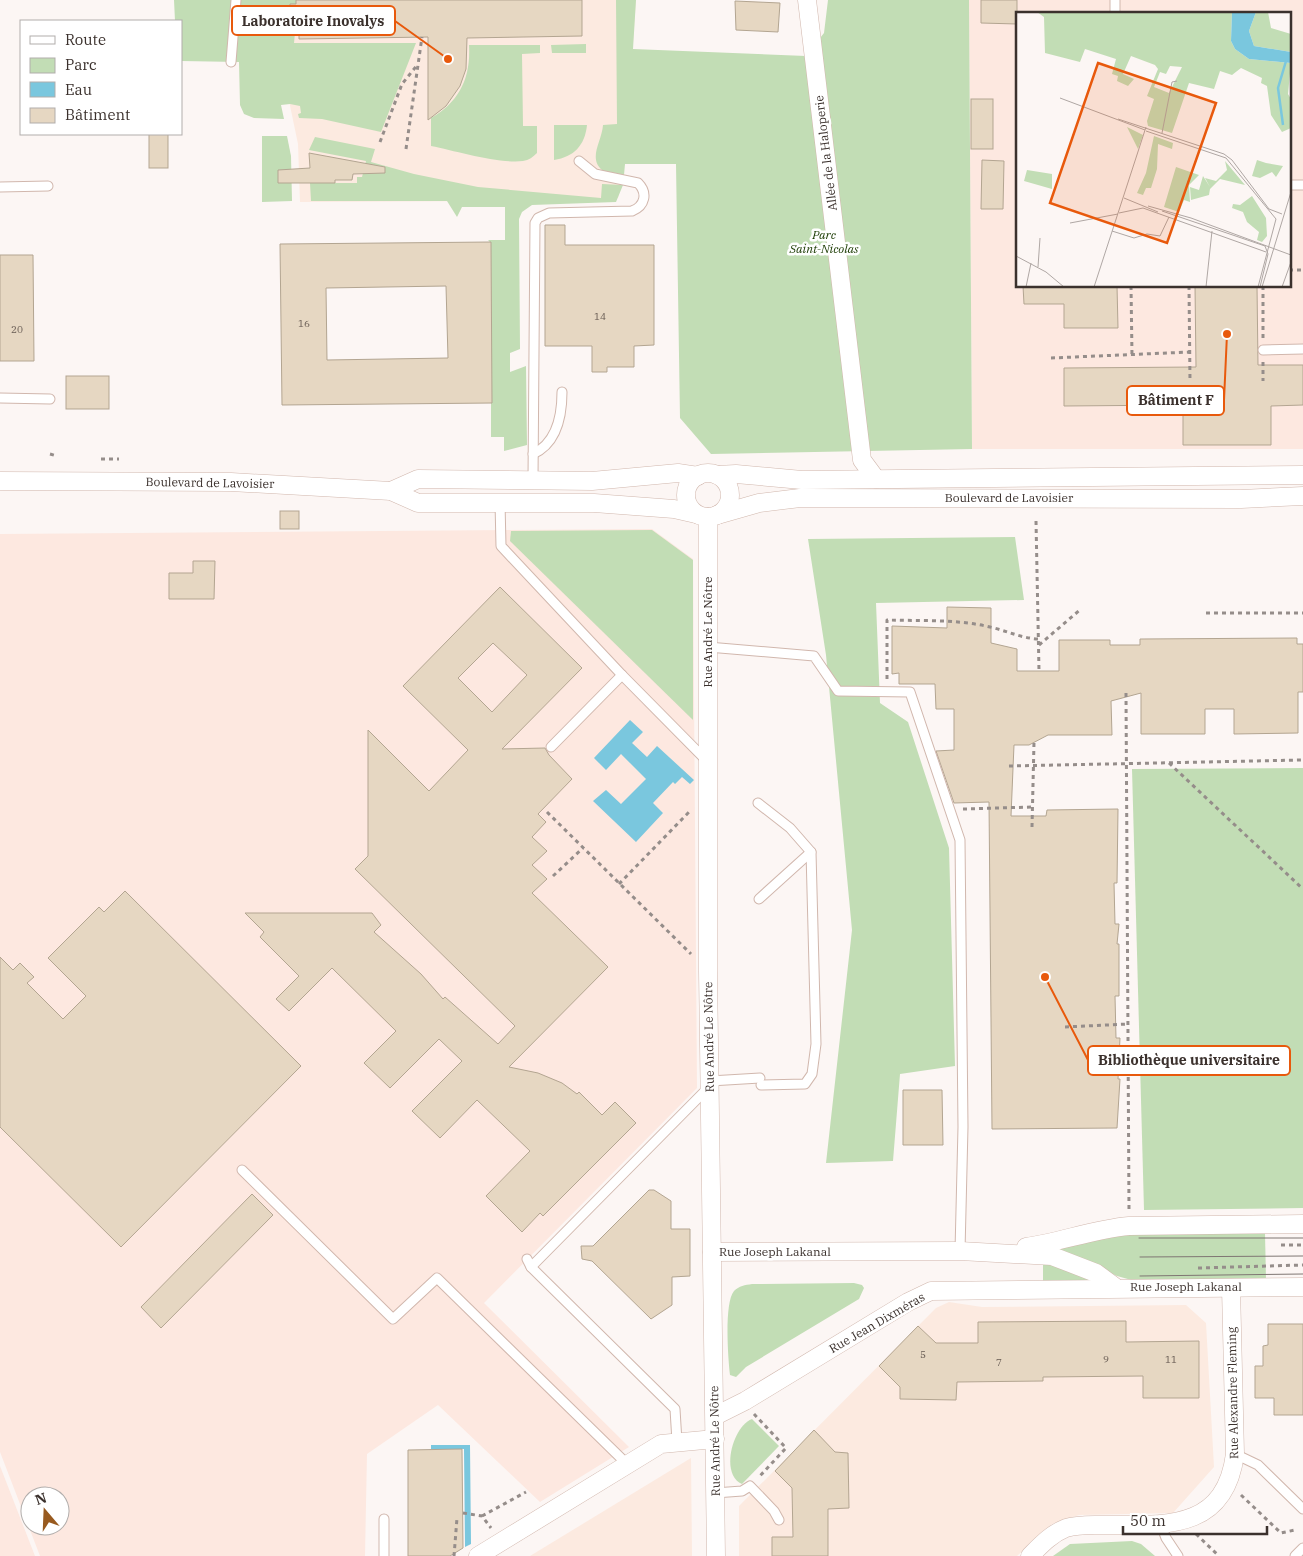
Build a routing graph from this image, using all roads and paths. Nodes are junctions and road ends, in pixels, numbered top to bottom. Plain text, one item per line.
1 (236, 0) edge
2 (808, 0) edge
3 (422, 37) dead end
4 (231, 62) dead end
5 (418, 64) junction
6 (380, 142) dead end
7 (406, 148) dead end
8 (579, 161) dead end
9 (1290, 185) edge
10 (1303, 185) edge
11 (48, 186) dead end
12 (0, 187) edge
13 (1290, 270) edge
14 (1303, 270) edge
15 (1131, 288) edge
16 (1189, 288) edge
17 (1263, 288) edge
18 (1303, 349) edge
19 (1263, 350) junction
20 (1190, 352) junction
21 (1132, 355) junction
22 (1051, 358) dead end
23 (1190, 381) dead end
24 (1263, 381) dead end
25 (562, 392) dead end
26 (0, 398) edge
27 (50, 399) dead end
28 (50, 454) dead end
29 (533, 454) junction
30 (58, 456) dead end
31 (101, 459) dead end
32 (119, 459) dead end
33 (1303, 474) edge
34 (717, 475) junction
35 (698, 476) junction
36 (876, 479) junction
37 (533, 480) junction
38 (0, 481) edge
39 (391, 491) junction
40 (1303, 496) edge
41 (500, 502) junction
42 (707, 515) junction
43 (1036, 521) dead end
44 (1081, 609) dead end
45 (1206, 613) dead end
46 (1303, 613) edge
47 (1038, 639) junction
48 (1039, 645) junction
49 (708, 647) junction
50 (1039, 671) dead end
51 (622, 675) junction
52 (887, 692) junction
53 (1126, 693) dead end
54 (1034, 742) dead end
55 (550, 746) dead end
56 (1303, 760) edge
57 (709, 763) junction
58 (1127, 763) junction
59 (1168, 763) junction
60 (1009, 766) dead end
61 (1034, 766) junction
62 (758, 803) dead end
63 (697, 804) dead end
64 (1032, 807) junction
65 (949, 809) junction
66 (548, 812) dead end
67 (1032, 827) dead end
68 (583, 848) junction
69 (811, 852) junction
70 (553, 876) dead end
71 (619, 884) junction
72 (1303, 889) edge
73 (759, 900) dead end
74 (692, 955) dead end
75 (1128, 1024) junction
76 (1065, 1027) dead end
77 (710, 1084) junction
78 (242, 1170) dead end
79 (1303, 1224) edge
80 (1129, 1226) junction
81 (1281, 1245) dead end
82 (1303, 1245) edge
83 (960, 1251) junction
84 (712, 1252) junction
85 (988, 1252) junction
86 (1303, 1265) edge
87 (1198, 1268) dead end
88 (1303, 1286) edge
89 (1115, 1287) junction
90 (1231, 1288) junction
91 (752, 1412) dead end
92 (715, 1416) junction
93 (715, 1439) junction
94 (677, 1442) junction
95 (1235, 1454) junction
96 (627, 1464) junction
97 (750, 1486) junction
98 (526, 1492) dead end
99 (1237, 1492) dead end
100 (715, 1493) junction
101 (1303, 1509) edge
102 (463, 1513) dead end
103 (482, 1516) junction
104 (457, 1518) dead end
105 (384, 1519) dead end
106 (779, 1520) dead end
107 (1161, 1525) junction
108 (1295, 1530) dead end
109 (1194, 1532) dead end
110 (494, 1533) dead end
111 (1303, 1548) edge
112 (384, 1556) edge
113 (454, 1556) edge
114 (478, 1556) edge
115 (716, 1556) edge
116 (1030, 1556) edge
117 (1178, 1556) edge
118 (1219, 1556) edge
119 (1294, 1556) edge

1 - 4 lane
2 - 36 street, Allée de la Haloperie
3 - 5 path
5 - 6 path
5 - 7 path
8 - 29 lane
9 - 10 lane
11 - 12 lane
13 - 14 path
15 - 21 path
16 - 20 path
17 - 19 path
18 - 19 lane
19 - 24 path
20 - 21 path
20 - 23 path
21 - 22 path
25 - 29 lane
26 - 27 lane
28 - 30 path
29 - 37 lane
31 - 32 path
33 - 36 street, Boulevard de Lavoisier
34 - 35 street
34 - 36 street, Boulevard de Lavoisier
34 - 42 street
35 - 37 street, Boulevard de Lavoisier
35 - 42 street
37 - 39 street, Boulevard de Lavoisier
38 - 39 street, Boulevard de Lavoisier
39 - 41 street, Boulevard de Lavoisier
40 - 42 street, Boulevard de Lavoisier
41 - 42 street, Boulevard de Lavoisier
41 - 51 lane
42 - 49 street, Rue André Le Nôtre
43 - 47 path
44 - 48 path
45 - 46 path
47 - 48 path
47 - 52 path
48 - 50 path
49 - 52 lane
49 - 57 street, Rue André Le Nôtre
51 - 55 lane
51 - 57 lane
52 - 65 lane
53 - 58 path
54 - 61 path
56 - 59 path
57 - 77 street, Rue André Le Nôtre
58 - 59 path
58 - 61 path
58 - 75 path
59 - 72 path
60 - 61 path
61 - 64 path
62 - 69 lane
63 - 71 path
64 - 65 path
64 - 67 path
65 - 83 lane
66 - 68 path
68 - 70 path
68 - 71 path
69 - 73 lane
69 - 77 lane
71 - 74 path
75 - 76 path
75 - 80 path
77 - 84 street, Rue André Le Nôtre
77 - 94 lane
78 - 96 lane
79 - 80 street, Rue Joseph Lakanal
80 - 85 street, Rue Joseph Lakanal
81 - 82 path
83 - 84 street, Rue Joseph Lakanal
83 - 85 street, Rue Joseph Lakanal
84 - 92 street, Rue André Le Nôtre
85 - 89 street, Rue Joseph Lakanal
86 - 87 path
88 - 90 street, Rue Joseph Lakanal
89 - 90 street, Rue Joseph Lakanal
89 - 92 street, Rue Jean Dixméras
90 - 95 street, Rue Alexandre Fleming
91 - 97 path
92 - 93 street, Rue André Le Nôtre
93 - 94 street
93 - 100 street, Rue André Le Nôtre
94 - 96 street
95 - 101 lane
95 - 107 street, Rue Alexandre Fleming
96 - 114 street
97 - 100 lane
97 - 106 lane
98 - 103 path
99 - 108 path
100 - 115 street, Rue André Le Nôtre
102 - 103 path
103 - 110 path
104 - 113 path
105 - 112 lane
107 - 116 street, Rue Alexandre Fleming
107 - 117 lane
109 - 118 path
111 - 119 lane

